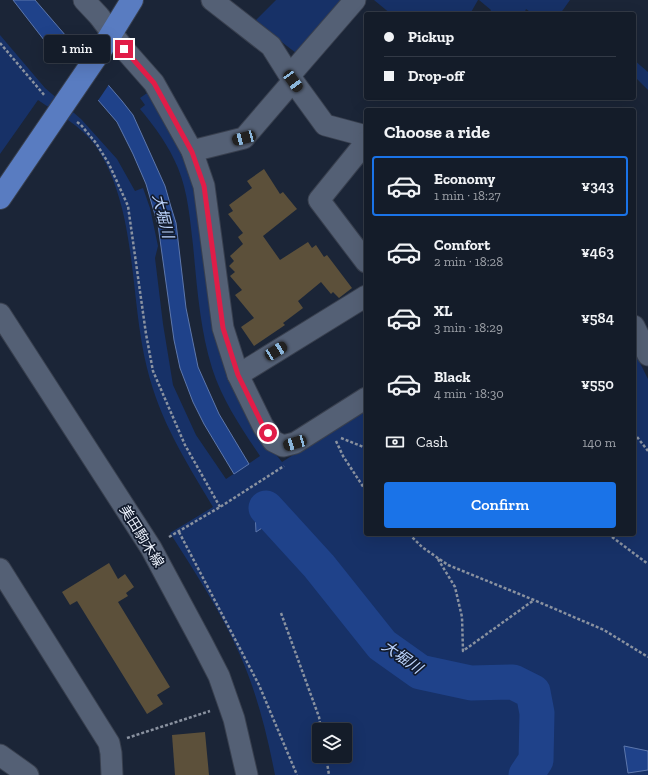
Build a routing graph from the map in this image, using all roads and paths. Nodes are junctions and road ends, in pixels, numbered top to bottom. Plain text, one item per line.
1 (84, 0) edge
2 (132, 0) edge
3 (212, 0) edge
4 (355, 0) edge
5 (107, 40) junction
6 (0, 43) edge
7 (292, 78) junction
8 (57, 98) junction
9 (77, 122) dead end
10 (364, 135) edge
11 (364, 144) edge
12 (192, 152) junction
13 (0, 198) edge
14 (364, 259) edge
15 (364, 297) edge
16 (0, 314) edge
17 (636, 330) edge
18 (648, 355) edge
19 (238, 375) junction
20 (364, 399) edge
21 (333, 435) dead end
22 (636, 436) edge
23 (340, 438) dead end
24 (364, 447) edge
25 (648, 451) edge
26 (287, 465) dead end
27 (364, 488) edge
28 (220, 507) junction
29 (179, 532) junction
30 (411, 536) edge
31 (611, 536) edge
32 (169, 537) dead end
33 (436, 557) junction
34 (648, 564) edge
35 (2, 577) edge
36 (534, 600) junction
37 (281, 614) dead end
38 (648, 657) edge
39 (212, 711) dead end
40 (320, 723) edge
41 (109, 743) junction
42 (0, 755) edge
43 (327, 763) edge
44 (28, 775) edge
45 (112, 775) edge
46 (247, 775) edge
47 (297, 775) edge
48 (329, 775) edge

1 - 5 street
2 - 5 main road
3 - 7 street
4 - 7 street
5 - 8 main road
5 - 12 street
6 - 8 path
7 - 10 street
7 - 12 street
8 - 13 main road
9 - 28 path
11 - 14 street
12 - 19 street
15 - 19 street
16 - 46 street, 美田駒木線
17 - 18 street
19 - 20 street
21 - 27 path
22 - 25 path
23 - 24 path
26 - 28 path
28 - 29 path
29 - 32 path
29 - 47 path
30 - 33 path
31 - 34 path
33 - 36 path
33 - 36 path
35 - 41 street
36 - 38 path
37 - 40 path
39 - 41 path
41 - 45 street
42 - 44 street
43 - 48 path

